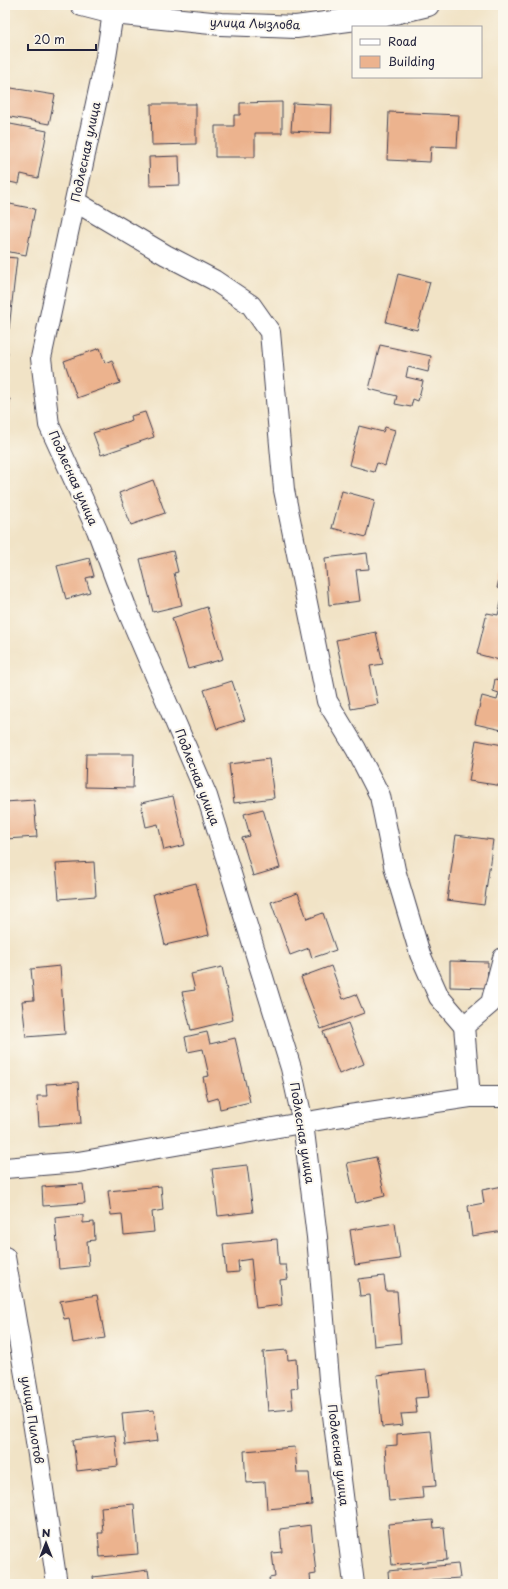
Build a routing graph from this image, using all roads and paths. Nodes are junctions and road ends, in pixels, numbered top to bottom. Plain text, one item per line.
1 (82, 5) edge
2 (428, 5) edge
3 (113, 13) junction
4 (76, 202) junction
5 (503, 958) edge
6 (464, 1026) junction
7 (470, 1097) junction
8 (503, 1097) edge
9 (303, 1123) junction
10 (5, 1168) edge
11 (5, 1257) edge
12 (57, 1584) edge
13 (354, 1584) edge

1 - 3 street, улица Лызлова
2 - 3 street, улица Лызлова
3 - 4 street, Подлесная улица
4 - 6 street
4 - 9 street, Подлесная улица
5 - 6 street
6 - 7 street
7 - 8 street
7 - 9 street
9 - 10 street
9 - 13 street, Подлесная улица
11 - 12 street, улица Пилотов

